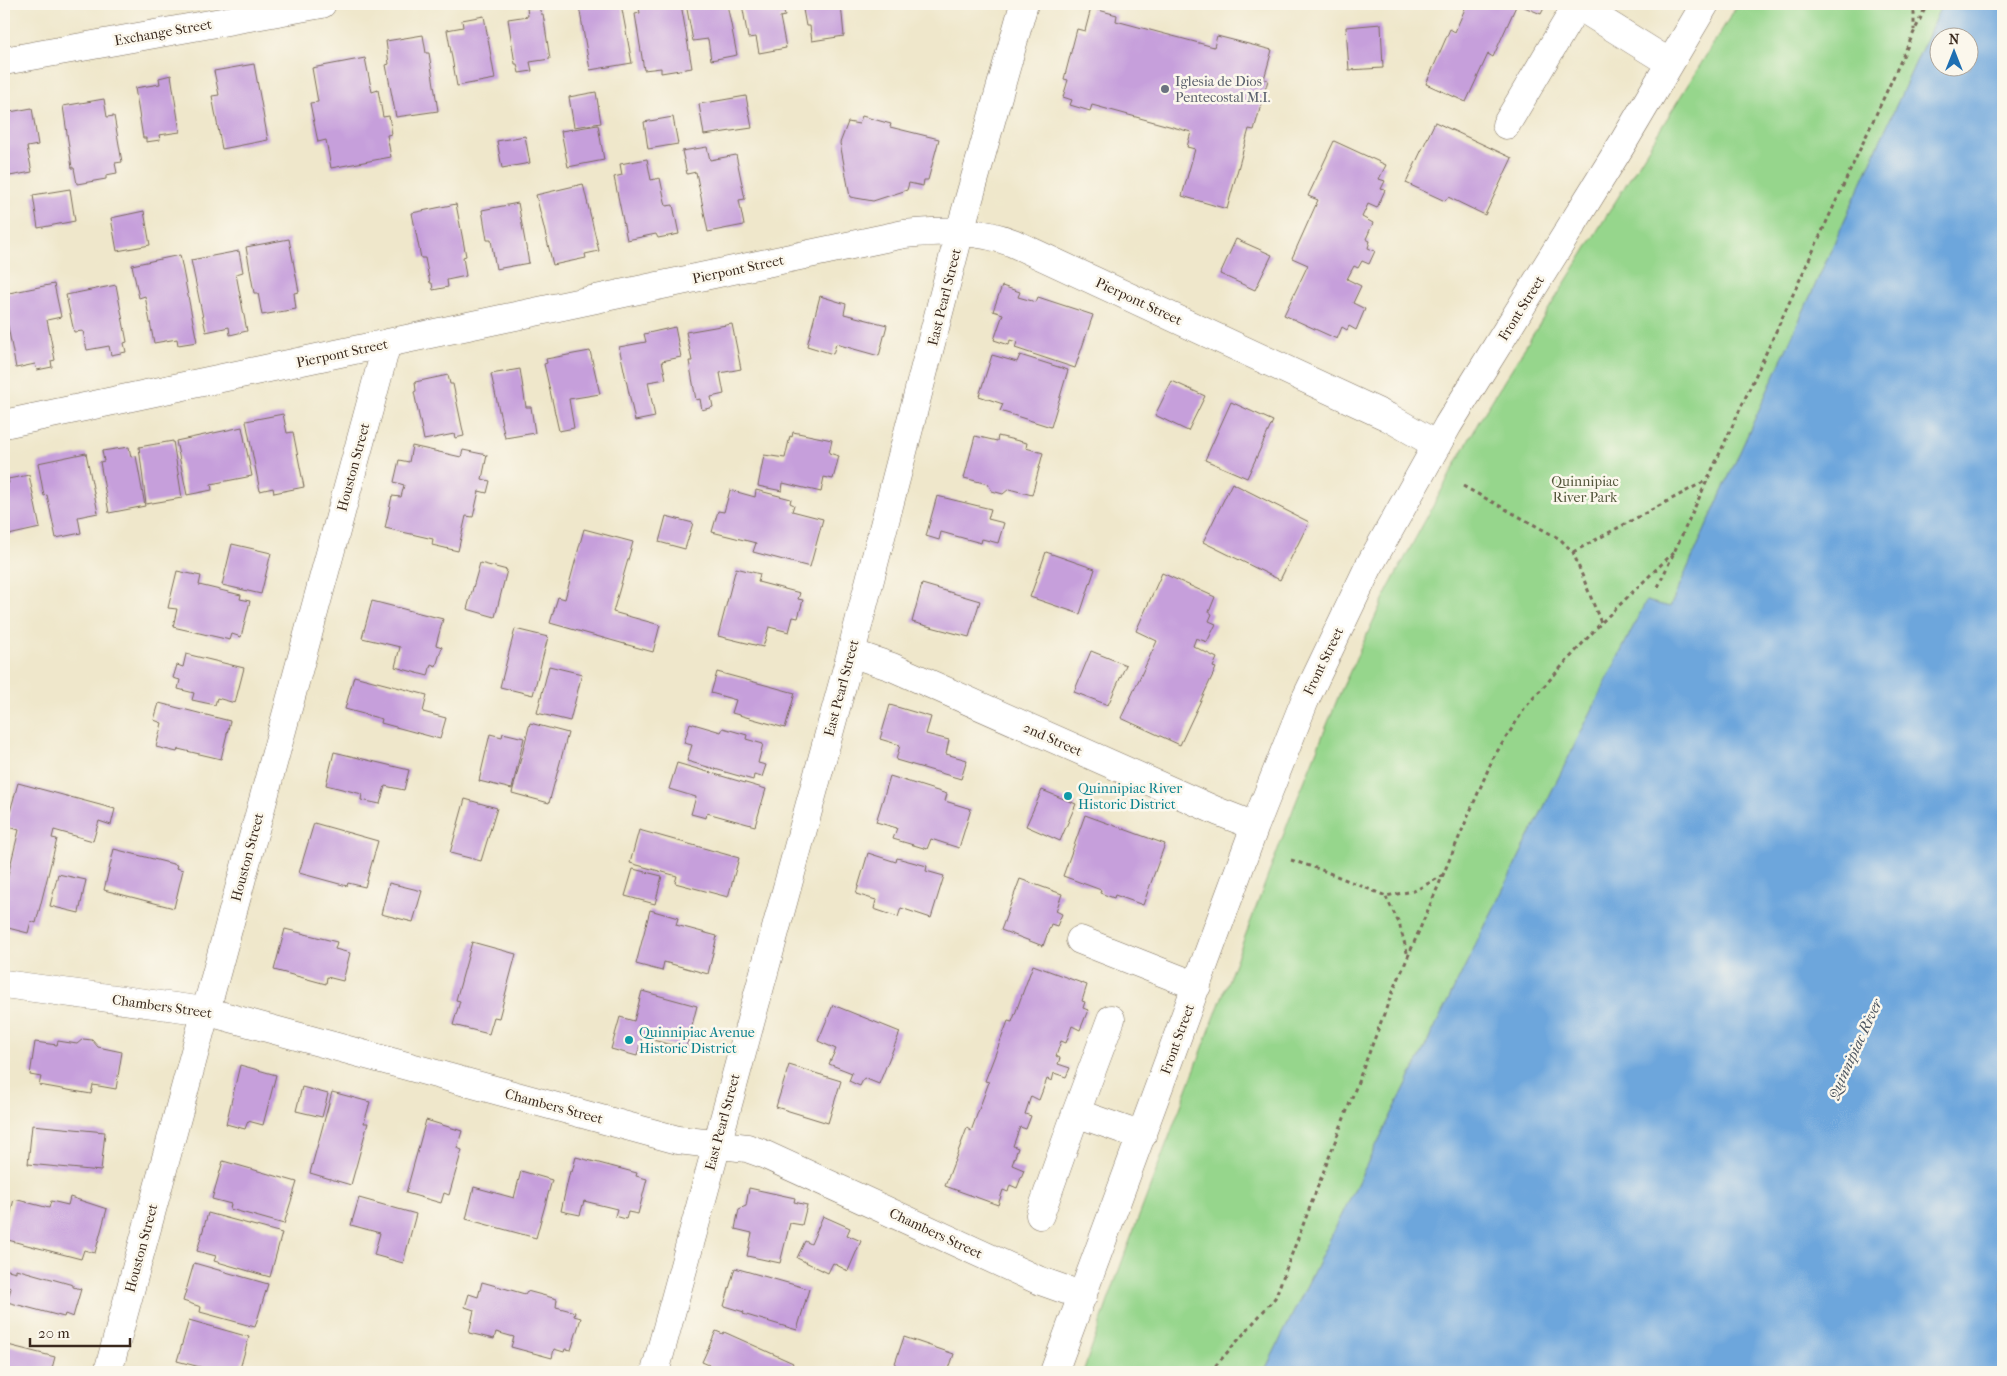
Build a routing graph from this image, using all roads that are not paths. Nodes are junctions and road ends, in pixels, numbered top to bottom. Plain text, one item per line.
1 (322, 4) edge
2 (1024, 4) edge
3 (1706, 4) edge
4 (4, 61) edge
5 (1670, 63) junction
6 (1506, 125) dead end
7 (960, 231) junction
8 (387, 343) junction
9 (4, 424) edge
10 (1437, 445) junction
11 (851, 653) junction
12 (1255, 826) junction
13 (1080, 940) dead end
14 (4, 984) edge
15 (1197, 986) junction
16 (205, 1011) junction
17 (1111, 1019) dead end
18 (1076, 1113) junction
19 (1142, 1136) junction
20 (718, 1143) junction
21 (1040, 1215) dead end
22 (1082, 1296) junction
23 (108, 1372) edge
24 (655, 1372) edge
25 (1054, 1372) edge

1 - 4 street, Exchange Street
2 - 7 street, East Pearl Street
3 - 5 street, Front Street
5 - 6 street
5 - 10 street, Front Street
7 - 8 street, Pierpont Street
7 - 10 street, Pierpont Street
7 - 11 street, East Pearl Street
8 - 9 street, Pierpont Street
8 - 16 street, Houston Street
10 - 12 street, Front Street
11 - 12 street, 2nd Street
11 - 20 street, East Pearl Street
12 - 15 street, Front Street
13 - 15 street
14 - 16 street, Chambers Street
15 - 19 street, Front Street
16 - 20 street, Chambers Street
16 - 23 street, Houston Street
17 - 18 street
18 - 19 street
18 - 21 street
19 - 22 street, Front Street
20 - 22 street, Chambers Street
20 - 24 street, East Pearl Street
22 - 25 street, Front Street

